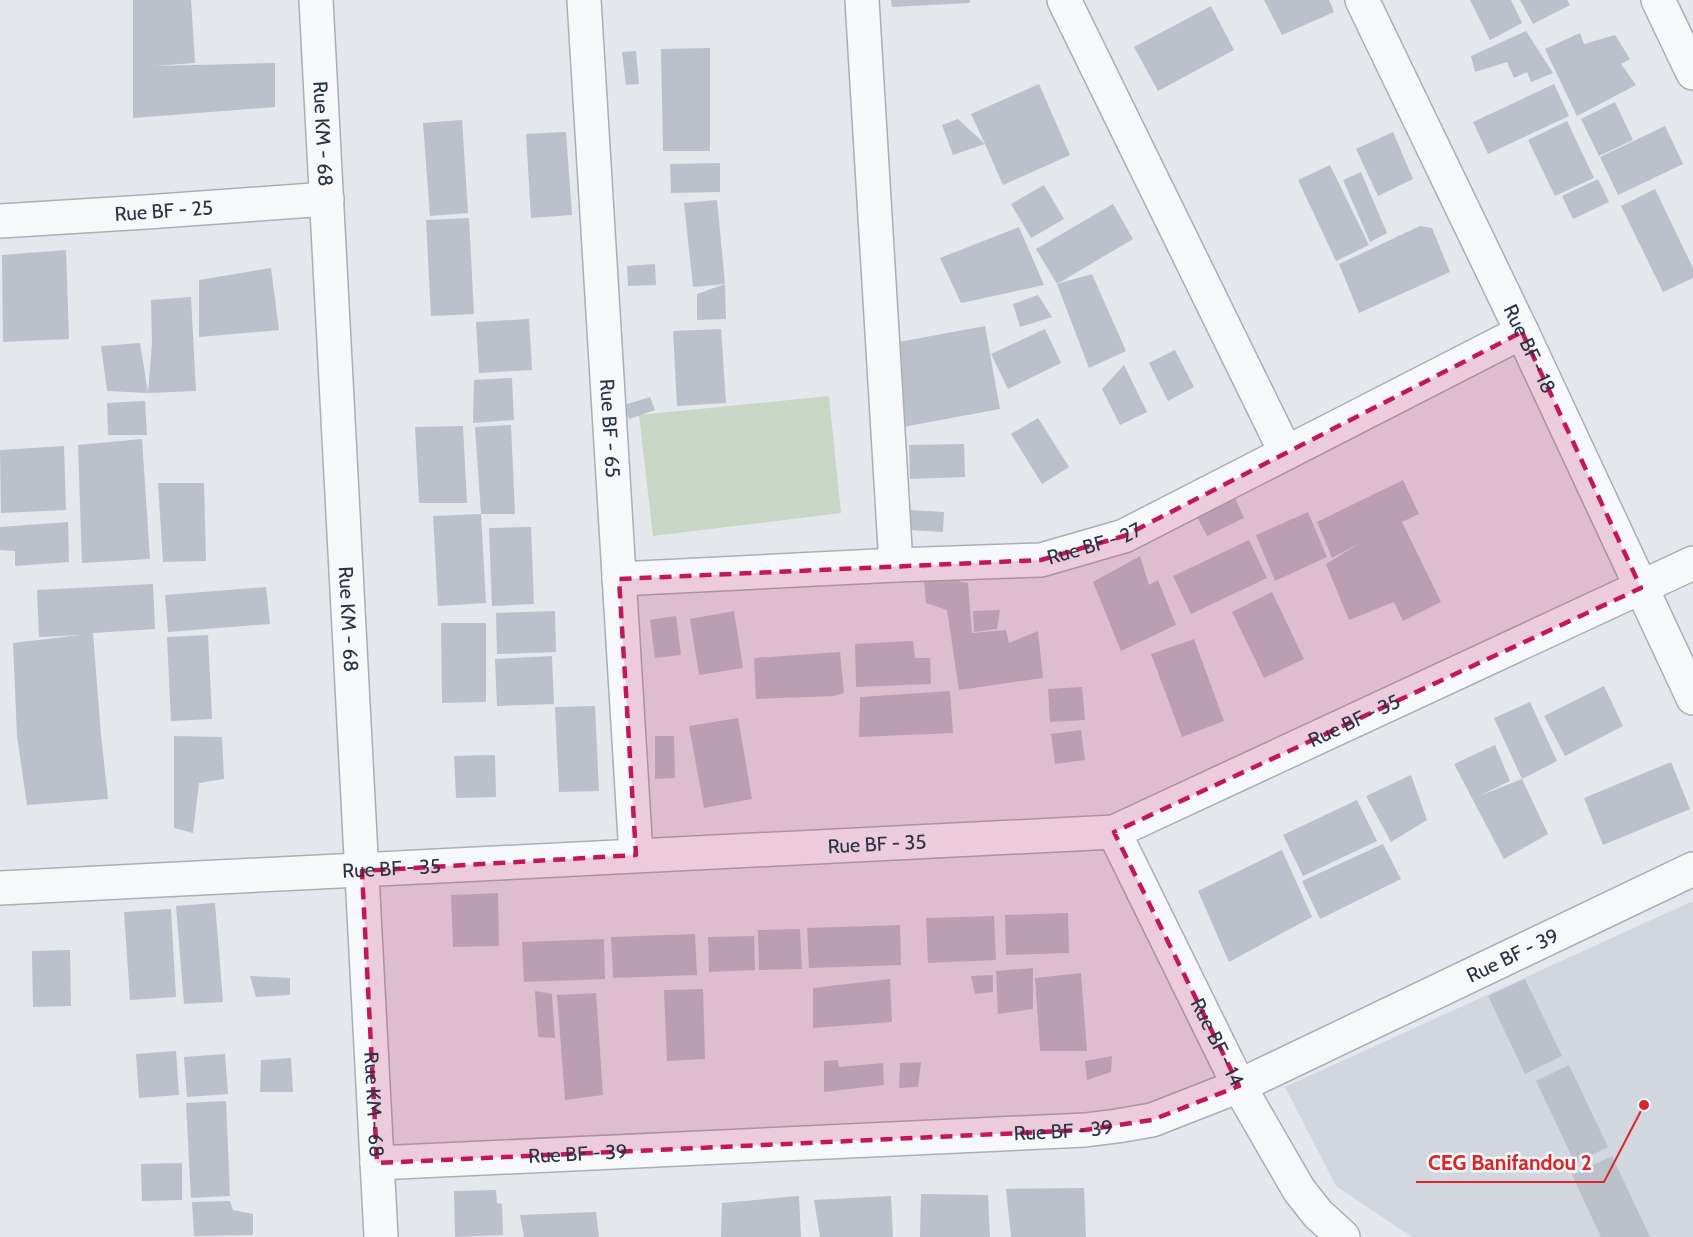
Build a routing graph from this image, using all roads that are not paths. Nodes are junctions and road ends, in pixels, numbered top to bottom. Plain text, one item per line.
1 (316, 0) edge
2 (584, 0) edge
3 (862, 0) edge
4 (1064, 0) edge
5 (1362, 0) edge
6 (1658, 0) edge
7 (1693, 73) edge
8 (327, 199) junction
9 (0, 221) edge
10 (1522, 332) junction
11 (1286, 453) junction
12 (1693, 563) edge
13 (896, 565) junction
14 (619, 579) junction
15 (1641, 588) junction
16 (1693, 698) edge
17 (1114, 832) junction
18 (636, 855) junction
19 (1693, 869) edge
20 (362, 871) junction
21 (0, 888) edge
22 (1239, 1086) junction
23 (377, 1163) junction
24 (381, 1237) edge
25 (1344, 1237) edge

1 - 8 street, Rue KM - 68
2 - 14 street, Rue BF - 65
3 - 13 street
4 - 11 street
5 - 10 street, Rue BF - 18
6 - 7 street
8 - 9 street, Rue BF - 25
8 - 20 street, Rue KM - 68
10 - 11 street, Rue BF - 27
10 - 15 street, Rue BF - 18
11 - 13 street, Rue BF - 27
12 - 15 street, Rue BF - 35
13 - 14 street, Rue BF - 27
14 - 18 street, Rue BF - 65
15 - 16 street, Rue BF - 18
15 - 17 street, Rue BF - 35
17 - 18 street, Rue BF - 35
17 - 22 street, Rue BF - 14
18 - 20 street, Rue BF - 35
19 - 22 street, Rue BF - 39
20 - 21 street, Rue BF - 35
20 - 23 street, Rue KM - 68
22 - 23 street, Rue BF - 39
22 - 25 street, Rue BF - 14
23 - 24 street, Rue KM - 68

